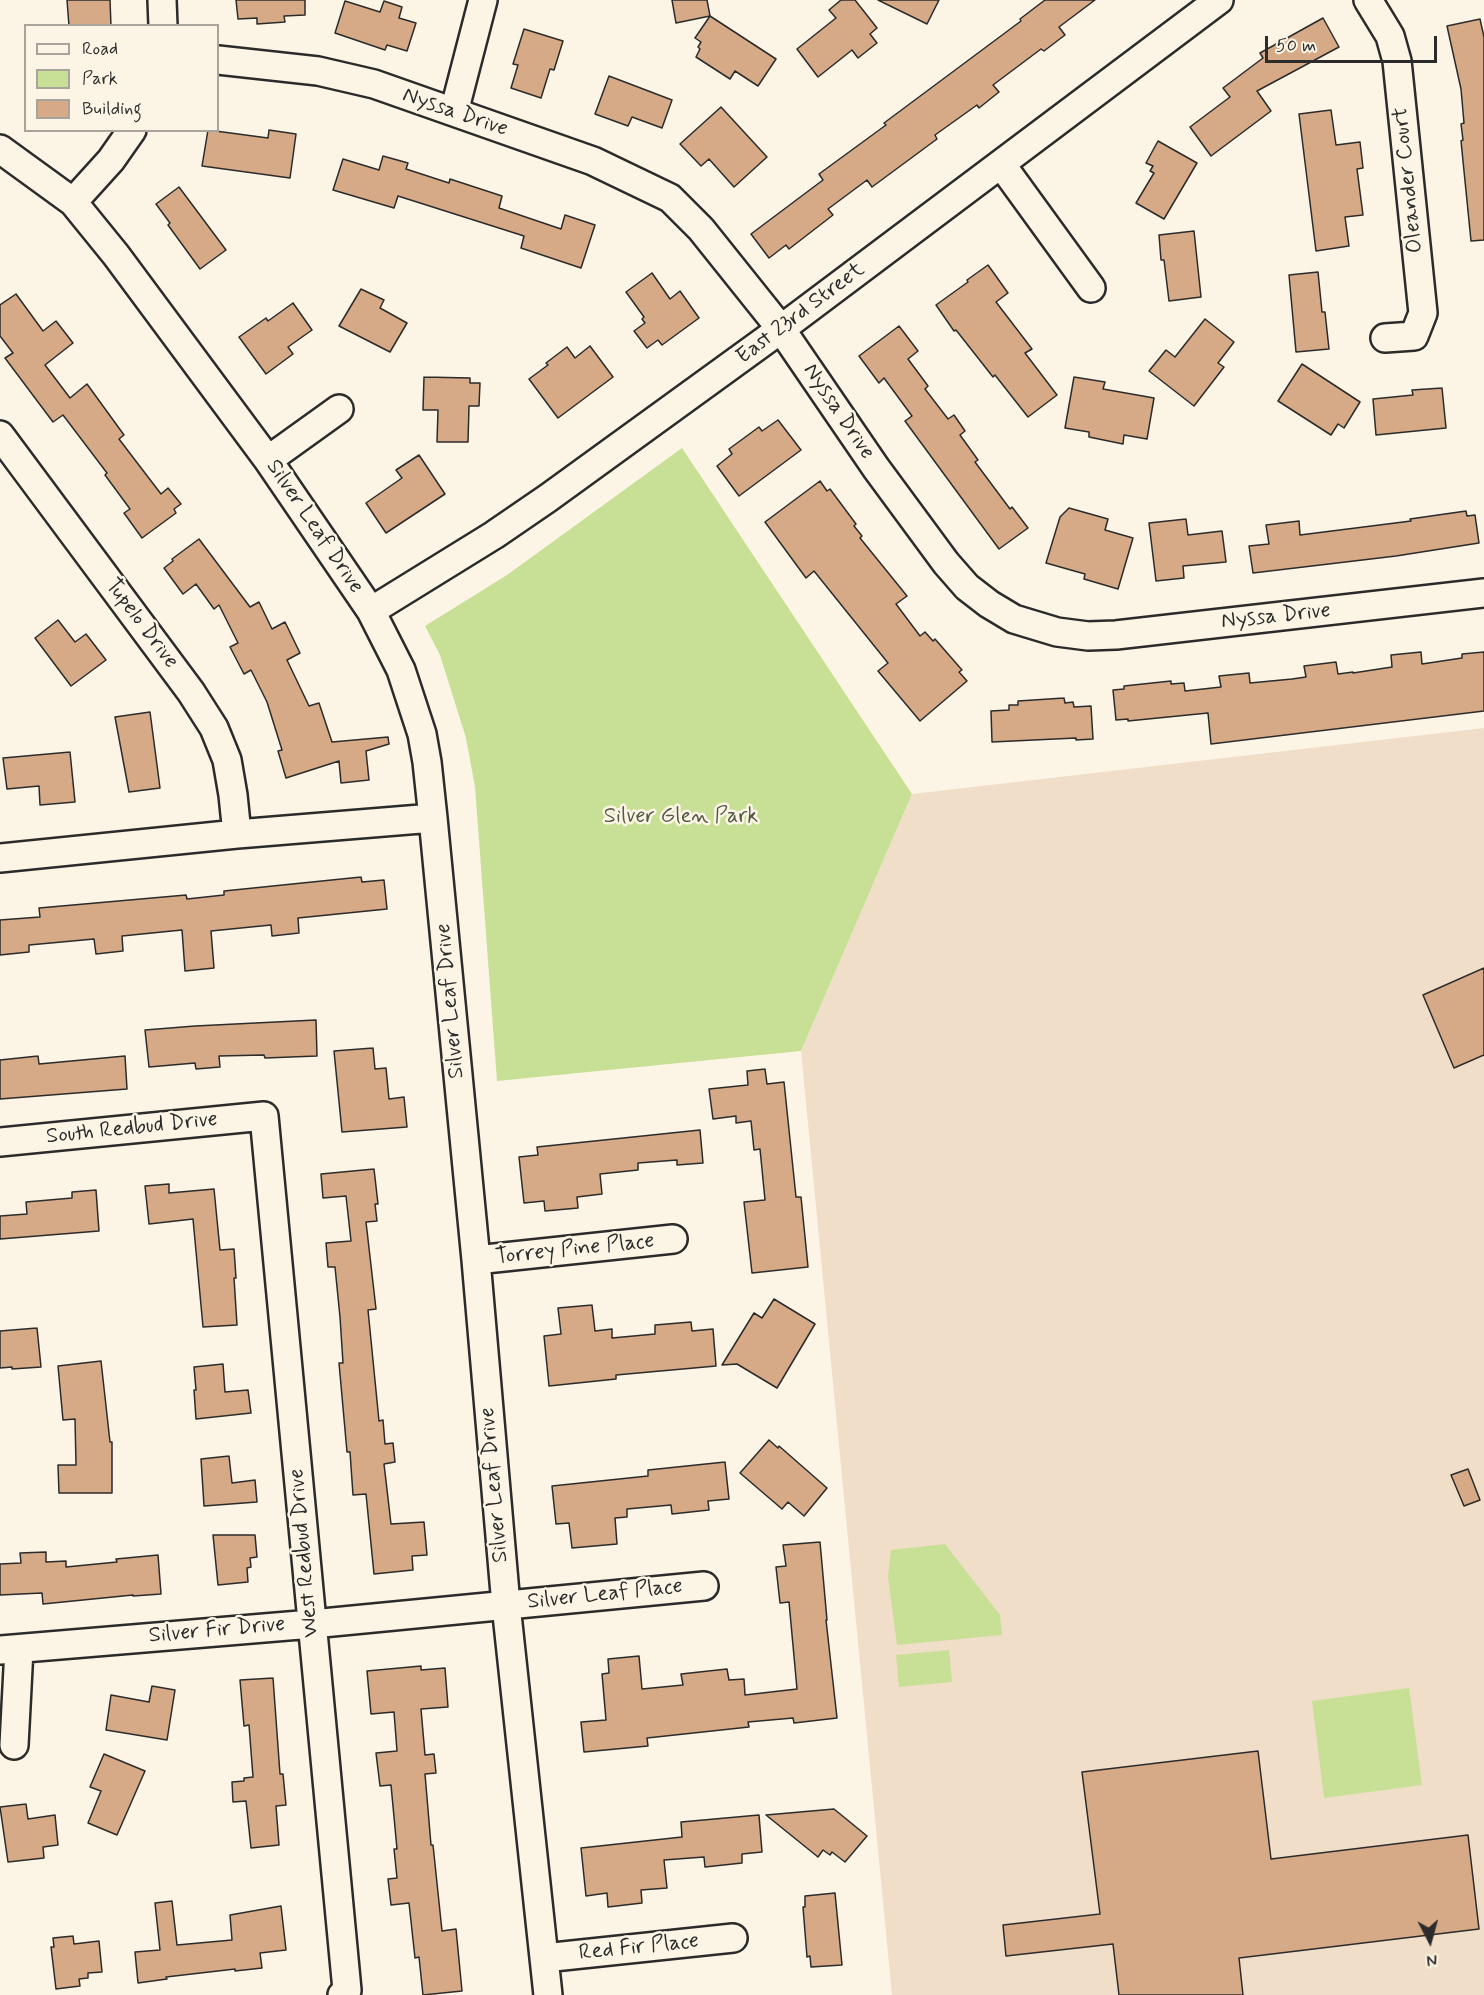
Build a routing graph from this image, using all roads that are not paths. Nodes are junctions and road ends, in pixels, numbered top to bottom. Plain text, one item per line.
1 (162, 0) edge
2 (483, 0) edge
3 (1219, 0) edge
4 (1368, 0) edge
5 (163, 24) edge
6 (219, 60) edge
7 (454, 112) junction
8 (131, 132) edge
9 (0, 149) edge
10 (1001, 164) junction
11 (73, 202) junction
12 (1091, 288) dead end
13 (781, 329) junction
14 (1385, 338) dead end
15 (339, 409) dead end
16 (0, 435) edge
17 (268, 460) junction
18 (1484, 593) edge
19 (371, 610) junction
20 (433, 818) junction
21 (237, 834) junction
22 (0, 858) edge
23 (264, 1116) joint
24 (0, 1142) edge
25 (673, 1239) dead end
26 (476, 1260) junction
27 (704, 1586) dead end
28 (506, 1605) junction
29 (312, 1624) junction
30 (10, 1649) edge
31 (14, 1745) dead end
32 (733, 1938) dead end
33 (544, 1958) junction
34 (345, 1992) edge
35 (548, 1995) edge

1 - 5 street
2 - 7 street
3 - 10 street, East 23rd Street
4 - 14 street, Oleander Court
6 - 7 street, Nyssa Drive
7 - 13 street, Nyssa Drive
8 - 11 street
9 - 11 street, Silver Leaf Drive
10 - 12 street
10 - 13 street, East 23rd Street
11 - 17 street, Silver Leaf Drive
13 - 18 street, Nyssa Drive
13 - 19 street, East 23rd Street
15 - 17 street
16 - 21 street, Tupelo Drive
17 - 19 street, Silver Leaf Drive
19 - 20 street, Silver Leaf Drive
20 - 21 street
20 - 26 street, Silver Leaf Drive
21 - 22 street
23 - 24 street, South Redbud Drive
23 - 29 street, West Redbud Drive
25 - 26 street, Torrey Pine Place
26 - 28 street, Silver Leaf Drive
27 - 28 street, Silver Leaf Place
28 - 29 street, Silver Fir Drive
28 - 33 street, Silver Leaf Drive
29 - 30 street, Silver Fir Drive
29 - 34 street, West Redbud Drive
30 - 31 street
32 - 33 street, Red Fir Place
33 - 35 street, Silver Leaf Drive

